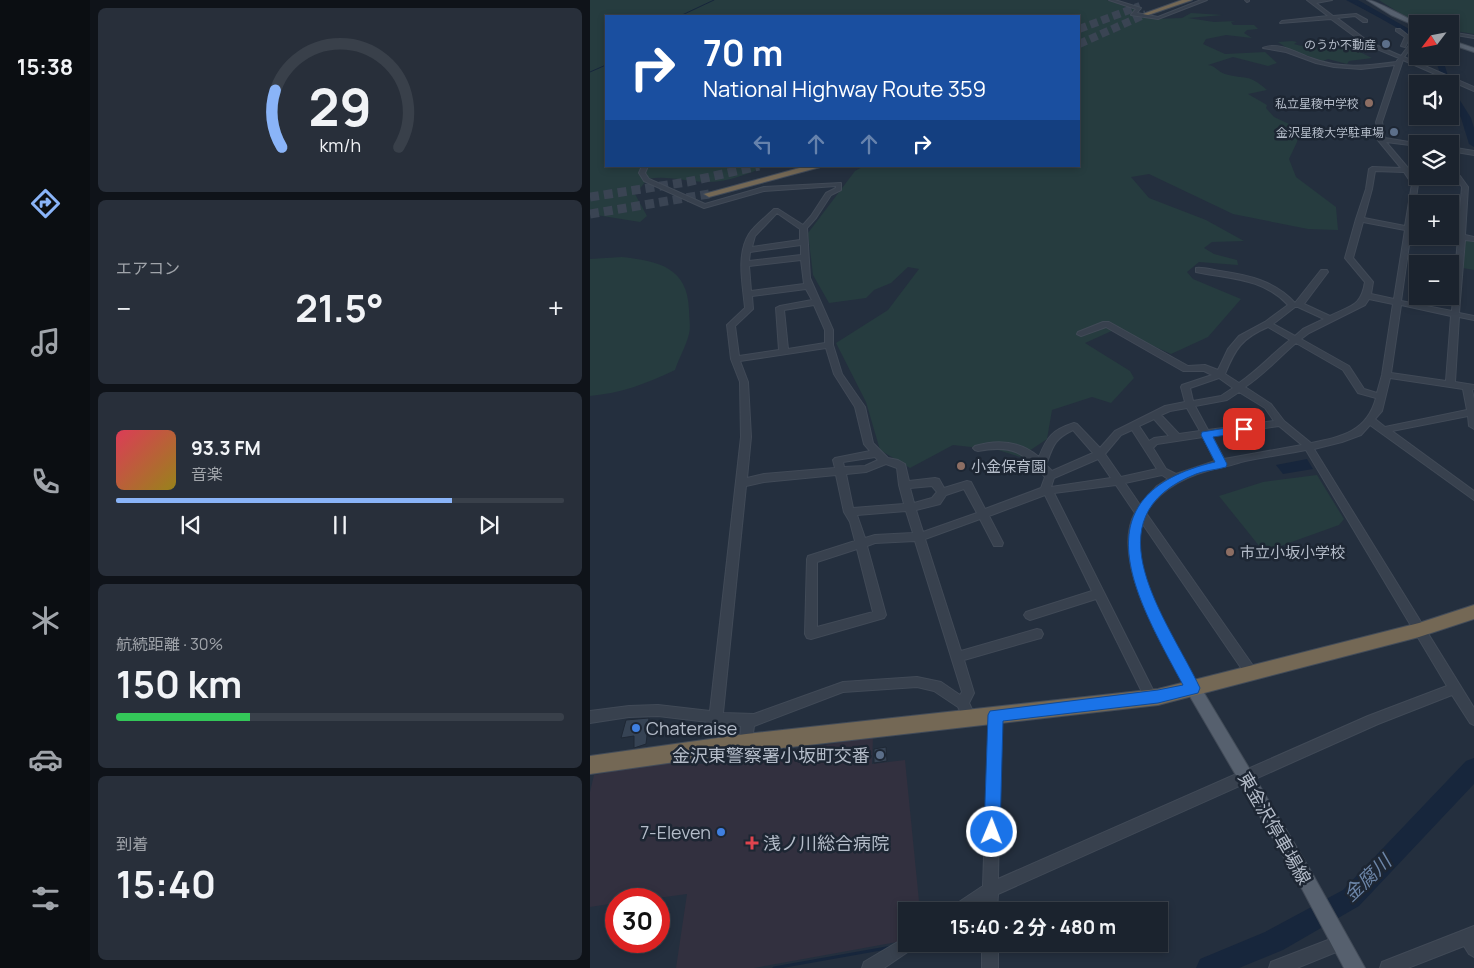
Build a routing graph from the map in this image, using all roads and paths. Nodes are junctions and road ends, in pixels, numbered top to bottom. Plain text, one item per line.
1 (1111, 0) edge
2 (1189, 0) edge
3 (1194, 0) edge
4 (1205, 0) edge
5 (1330, 0) edge
6 (1370, 0) edge
7 (1311, 1) edge
8 (1156, 10) junction
9 (1146, 14) tunnel mouth
10 (1335, 17) junction
11 (1365, 20) dead end
12 (1409, 21) edge
13 (1282, 22) dead end
14 (1398, 30) dead end
15 (1459, 34) edge
16 (1474, 37) edge
17 (1409, 43) edge
18 (1459, 45) edge
19 (1409, 47) edge
20 (1265, 48) dead end
21 (1474, 50) edge
22 (1399, 61) junction
23 (1474, 89) edge
24 (1380, 138) junction
25 (1409, 143) edge
26 (1459, 151) edge
27 (1472, 153) edge
28 (1474, 159) edge
29 (645, 167) edge
30 (815, 167) edge
31 (1406, 169) junction
32 (1409, 169) edge
33 (1459, 178) edge
34 (709, 194) tunnel mouth
35 (1415, 195) edge
36 (1360, 219) junction
37 (803, 228) junction
38 (1409, 228) edge
39 (1461, 237) junction
40 (1474, 239) edge
41 (804, 242) junction
42 (1409, 245) edge
43 (747, 250) junction
44 (804, 257) junction
45 (745, 264) junction
46 (1199, 270) dead end
47 (1324, 272) dead end
48 (809, 286) junction
49 (748, 294) junction
50 (1367, 296) junction
51 (817, 302) junction
52 (1397, 302) junction
53 (1296, 305) junction
54 (1455, 314) junction
55 (1474, 318) edge
56 (1331, 319) junction
57 (1268, 324) junction
58 (1081, 334) dead end
59 (1296, 340) junction
60 (829, 345) junction
61 (786, 351) junction
62 (735, 359) junction
63 (1220, 375) junction
64 (1386, 375) junction
65 (1450, 384) junction
66 (1240, 387) junction
67 (1470, 387) edge
68 (1382, 397) junction
69 (1190, 405) junction
70 (1472, 412) junction
71 (1155, 414) junction
72 (1370, 420) junction
73 (1281, 423) junction
74 (1134, 425) junction
75 (1474, 426) edge
76 (1384, 430) junction
77 (1206, 435) junction
78 (1178, 438) junction
79 (1149, 447) junction
80 (978, 448) dead end
81 (1308, 448) junction
82 (1100, 454) junction
83 (881, 457) junction
84 (1222, 464) junction
85 (1041, 465) junction
86 (840, 471) junction
87 (1163, 471) junction
88 (1050, 476) junction
89 (1178, 479) junction
90 (1117, 481) junction
91 (741, 483) junction
92 (904, 485) junction
93 (1048, 490) junction
94 (942, 492) junction
95 (1474, 496) edge
96 (911, 508) junction
97 (849, 512) junction
98 (983, 513) junction
99 (1139, 513) junction
100 (918, 537) junction
101 (998, 543) dead end
102 (861, 544) junction
103 (1099, 594) junction
104 (1474, 612) edge
105 (1030, 615) dead end
106 (1419, 630) junction
107 (1037, 634) dead end
108 (957, 657) junction
109 (1252, 674) junction
110 (1193, 688) junction
111 (1455, 688) junction
112 (1151, 698) junction
113 (966, 710) junction
114 (996, 715) junction
115 (590, 717) edge
116 (716, 717) junction
117 (1474, 719) edge
118 (748, 720) junction
119 (746, 743) junction
120 (590, 767) edge
121 (1245, 776) junction
122 (991, 890) junction
123 (972, 902) edge
124 (990, 902) edge
125 (1339, 939) junction
126 (1472, 940) edge
127 (898, 950) edge
128 (990, 952) edge
129 (870, 968) edge
130 (990, 968) edge
131 (1277, 968) edge
132 (1354, 968) edge
133 (1388, 968) edge

1 - 4 street
2 - 8 highway
3 - 8 highway
5 - 7 street
6 - 12 main road
7 - 10 street
8 - 9 highway
10 - 11 street
10 - 13 street
10 - 22 street
14 - 17 street
15 - 16 street
18 - 21 main road
19 - 22 street
20 - 22 street
22 - 23 street
22 - 24 street
24 - 25 street
24 - 31 street
26 - 27 street
27 - 28 street
29 - 37 street
30 - 34 highway
31 - 32 street
31 - 35 street
31 - 36 street
33 - 39 street
36 - 38 street
36 - 50 street
37 - 41 street
37 - 43 street
39 - 40 street
39 - 54 street
41 - 43 street
41 - 44 street
42 - 52 street
43 - 45 street
44 - 45 street
44 - 48 street
45 - 49 street
46 - 53 street
47 - 53 street
48 - 49 street
48 - 51 street
49 - 62 street
50 - 52 street
50 - 56 street
51 - 60 street
51 - 61 street
52 - 54 street
52 - 64 street
53 - 56 street
53 - 57 street
54 - 55 street
54 - 65 street
56 - 59 street
57 - 59 street
57 - 63 street
58 - 63 street
59 - 66 street
59 - 68 street
60 - 61 street
60 - 83 street
61 - 62 street
62 - 91 street
63 - 66 street
63 - 69 street
64 - 65 street
64 - 68 street
65 - 67 street
66 - 69 street
66 - 73 street
67 - 70 street
68 - 72 street
69 - 71 street
69 - 77 street
70 - 75 street
70 - 76 street
71 - 74 street
71 - 78 street
72 - 76 street
72 - 81 street
73 - 77 street
73 - 81 street
74 - 79 street
74 - 82 street
76 - 95 street
77 - 78 street
77 - 84 street
78 - 79 street
79 - 87 street
80 - 85 street
81 - 84 street
81 - 106 street
82 - 85 street
82 - 88 street
82 - 90 street
83 - 86 street
83 - 92 street
84 - 89 street
85 - 88 street
86 - 91 street
86 - 97 street
87 - 89 street
87 - 90 street
88 - 93 street
89 - 99 street
90 - 93 street
90 - 99 street
91 - 116 street
92 - 94 street
92 - 96 street
93 - 98 street
93 - 103 street
94 - 96 street
94 - 98 street
96 - 97 street
96 - 100 street
97 - 102 street
98 - 100 street
98 - 101 street
99 - 109 street
99 - 110 street
100 - 102 street
100 - 108 street
102 - 102 street
103 - 105 street
103 - 112 street
104 - 106 highway
106 - 109 highway
106 - 111 street
107 - 108 street
108 - 113 street
109 - 110 highway
110 - 112 highway
110 - 121 main road, 東金沢停車場線
111 - 117 street
111 - 121 street
112 - 114 highway
113 - 114 highway
113 - 118 street
113 - 119 highway
114 - 122 street
115 - 116 street
116 - 118 street
118 - 119 street
119 - 120 highway
121 - 122 street
121 - 125 main road, 東金沢停車場線
122 - 123 street
122 - 124 street
125 - 131 street
125 - 132 main road, 東金沢停車場線
126 - 133 street
127 - 129 street
128 - 130 street

